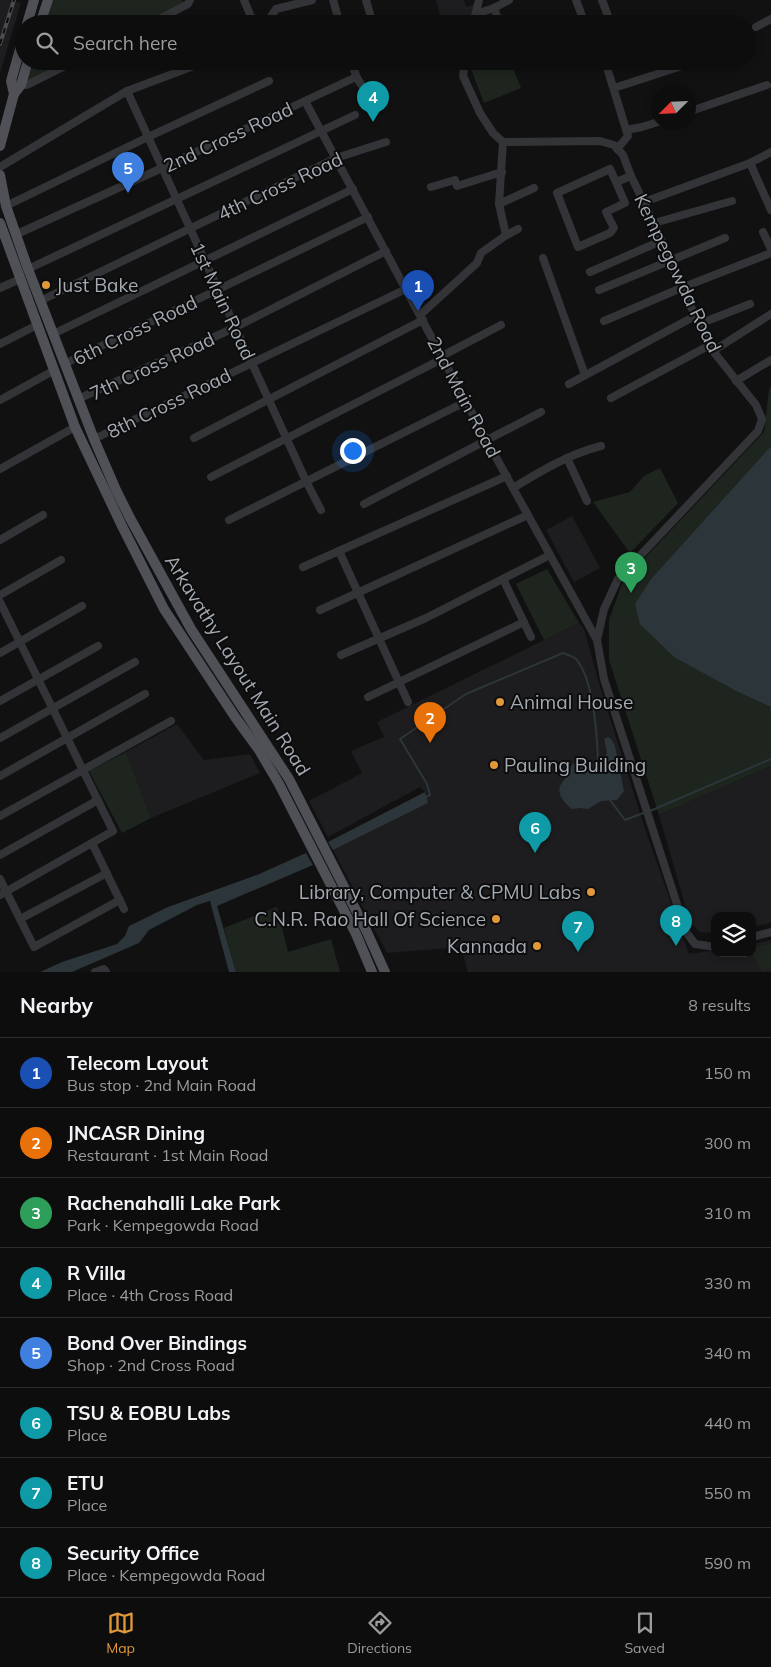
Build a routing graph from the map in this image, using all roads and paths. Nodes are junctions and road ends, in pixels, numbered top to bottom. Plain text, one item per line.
1 (190, 0) edge
2 (244, 0) edge
3 (312, 0) edge
4 (333, 0) edge
5 (366, 0) edge
6 (479, 0) edge
7 (508, 0) edge
8 (576, 0) edge
9 (602, 0) edge
10 (31, 1) edge
11 (298, 2) edge
12 (47, 4) edge
13 (494, 8) junction
14 (476, 14) joint
15 (29, 15) edge
16 (167, 15) edge
17 (250, 15) edge
18 (272, 15) edge
19 (337, 15) edge
20 (370, 15) edge
21 (497, 15) edge
22 (582, 15) edge
23 (608, 15) edge
24 (771, 19) edge
25 (756, 27) dead end
26 (18, 70) edge
27 (23, 70) edge
28 (58, 70) edge
29 (183, 70) edge
30 (354, 70) edge
31 (464, 70) edge
32 (608, 70) edge
33 (669, 70) edge
34 (356, 77) junction
35 (269, 81) dead end
36 (16, 83) junction
37 (767, 85) dead end
38 (377, 87) dead end
39 (614, 88) junction
40 (127, 91) junction
41 (305, 100) junction
42 (696, 109) edge
43 (355, 115) dead end
44 (651, 124) edge
45 (626, 130) junction
46 (321, 131) junction
47 (148, 137) junction
48 (386, 142) dead end
49 (503, 142) junction
50 (0, 146) edge
51 (620, 152) junction
52 (771, 152) edge
53 (336, 158) junction
54 (750, 163) junction
55 (0, 167) edge
56 (162, 168) junction
57 (502, 172) junction
58 (0, 176) edge
59 (633, 179) junction
60 (617, 185) junction
61 (431, 187) dead end
62 (534, 188) dead end
63 (353, 189) junction
64 (177, 199) junction
65 (644, 202) junction
66 (732, 202) dead end
67 (499, 204) junction
68 (6, 206) junction
69 (771, 210) edge
70 (368, 217) junction
71 (654, 222) junction
72 (0, 223) edge
73 (190, 228) junction
74 (518, 230) dead end
75 (763, 232) dead end
76 (2, 234) edge
77 (17, 234) junction
78 (506, 235) junction
79 (725, 238) dead end
80 (661, 241) junction
81 (771, 249) edge
82 (386, 251) junction
83 (771, 254) edge
84 (542, 258) dead end
85 (205, 260) junction
86 (670, 260) junction
87 (28, 269) junction
88 (590, 272) dead end
89 (20, 278) junction
90 (0, 288) edge
91 (682, 288) junction
92 (406, 289) junction
93 (218, 290) junction
94 (599, 290) dead end
95 (40, 301) junction
96 (750, 304) dead end
97 (771, 314) edge
98 (695, 316) junction
99 (421, 317) junction
100 (604, 321) dead end
101 (699, 324) junction
102 (37, 325) junction
103 (501, 325) dead end
104 (236, 327) junction
105 (52, 334) junction
106 (1, 341) edge
107 (711, 348) junction
108 (443, 357) junction
109 (771, 360) edge
110 (252, 363) junction
111 (64, 364) junction
112 (53, 371) junction
113 (585, 375) junction
114 (736, 380) junction
115 (569, 384) dead end
116 (610, 398) dead end
117 (78, 399) junction
118 (0, 400) edge
119 (269, 400) junction
120 (467, 401) junction
121 (541, 412) dead end
122 (75, 427) junction
123 (194, 438) dead end
124 (94, 439) junction
125 (287, 439) junction
126 (487, 441) junction
127 (602, 446) dead end
128 (567, 458) junction
129 (0, 469) edge
130 (507, 476) junction
131 (211, 477) dead end
132 (306, 481) junction
133 (513, 488) junction
134 (587, 501) dead end
135 (364, 504) dead end
136 (321, 510) dead end
137 (43, 515) dead end
138 (528, 515) junction
139 (229, 520) dead end
140 (0, 540) edge
141 (339, 551) junction
142 (550, 555) junction
143 (61, 560) dead end
144 (303, 567) dead end
145 (503, 579) junction
146 (358, 592) junction
147 (0, 595) edge
148 (0, 602) edge
149 (82, 606) dead end
150 (320, 610) dead end
151 (524, 622) junction
152 (191, 629) junction
153 (181, 636) junction
154 (531, 637) dead end
155 (379, 639) junction
156 (597, 640) junction
157 (20, 642) junction
158 (98, 646) dead end
159 (0, 653) edge
160 (341, 655) dead end
161 (135, 662) dead end
162 (38, 679) junction
163 (399, 681) junction
164 (146, 694) dead end
165 (368, 697) dead end
166 (0, 701) edge
167 (408, 702) dead end
168 (53, 708) junction
169 (171, 720) dead end
170 (0, 738) edge
171 (68, 738) junction
172 (83, 770) junction
173 (0, 776) edge
174 (98, 800) junction
175 (0, 816) edge
176 (92, 843) junction
177 (316, 844) junction
178 (0, 855) edge
179 (326, 864) junction
180 (107, 873) junction
181 (0, 879) edge
182 (3, 893) edge
183 (120, 900) junction
184 (124, 909) dead end
185 (20, 919) junction
186 (771, 932) edge
187 (756, 936) edge
188 (711, 946) edge
189 (95, 972) edge
190 (106, 972) edge
191 (372, 972) edge
192 (385, 972) edge

1 - 16 street
2 - 17 street
3 - 11 street
4 - 19 street
5 - 20 street
6 - 14 street
7 - 13 street
8 - 22 street
9 - 23 street
10 - 12 main road
10 - 15 main road
11 - 18 street
13 - 14 street
13 - 21 street
24 - 25 street
26 - 36 main road
27 - 36 main road
28 - 36 street
29 - 40 street
30 - 34 street
31 - 49 street
32 - 39 street
33 - 39 street
34 - 38 street
34 - 41 street, 2nd Cross Road
35 - 47 street
36 - 50 main road
37 - 42 street
39 - 45 street
40 - 47 street, 1st Main Road
40 - 55 street
41 - 46 street, 2nd Main Road
41 - 56 street, 2nd Cross Road
43 - 46 street
44 - 45 street
45 - 51 street
46 - 53 street, 2nd Main Road
46 - 64 street
47 - 56 street, 1st Main Road
47 - 68 street
48 - 53 street, 4th Cross Road
49 - 51 street
49 - 57 street
51 - 59 street, Kempegowda Road
52 - 54 street
53 - 63 street, 2nd Main Road
53 - 73 street, 4th Cross Road
54 - 65 street
54 - 69 street
56 - 64 street, 1st Main Road
56 - 77 street, 2nd Cross Road
57 - 61 street
57 - 67 street
58 - 68 main road, Arkavathy Layout Main Road
59 - 60 street
59 - 65 street, Kempegowda Road
60 - 60 street
62 - 67 street
63 - 70 street, 2nd Main Road
63 - 85 street
64 - 73 street, 1st Main Road
64 - 87 street
65 - 71 street, Kempegowda Road
66 - 71 street
67 - 78 street
68 - 77 main road, Arkavathy Layout Main Road
70 - 82 street, 2nd Main Road
70 - 93 street, 6th Cross Road
71 - 80 street, Kempegowda Road
72 - 76 main road, Arkavathy Layout Main Road
73 - 85 street, 1st Main Road
73 - 95 street, 4th Cross Road
74 - 78 street
75 - 81 street
76 - 77 main road
76 - 89 main road, Arkavathy Layout Main Road
77 - 87 main road, Arkavathy Layout Main Road
78 - 99 street
79 - 86 street
80 - 86 street, Kempegowda Road
80 - 88 street
82 - 92 street, 2nd Main Road
82 - 104 street, 7th Cross Road
83 - 91 street
84 - 113 street
85 - 93 street, 1st Main Road
85 - 105 street
86 - 91 street, Kempegowda Road
86 - 94 street
87 - 95 main road, Arkavathy Layout Main Road
89 - 90 street
89 - 102 main road, Arkavathy Layout Main Road
91 - 98 street, Kempegowda Road
91 - 100 street
92 - 99 street, 2nd Main Road
92 - 110 street, 8th Cross Road
93 - 104 street, 1st Main Road
93 - 111 street, 6th Cross Road
95 - 105 main road, Arkavathy Layout Main Road
96 - 101 street
97 - 107 street
98 - 101 street, Kempegowda Road
98 - 113 street
99 - 108 street, 2nd Main Road
99 - 119 street
101 - 107 street, Kempegowda Road
102 - 106 street
102 - 112 main road, Arkavathy Layout Main Road
103 - 108 street
104 - 110 street, 1st Main Road
104 - 117 street, 7th Cross Road
105 - 111 main road, Arkavathy Layout Main Road
107 - 114 street, Kempegowda Road
107 - 116 street
108 - 120 street, 2nd Main Road
108 - 125 street
109 - 114 street
110 - 119 street, 1st Main Road
110 - 124 street, 8th Cross Road
111 - 117 main road, Arkavathy Layout Main Road
112 - 118 street
112 - 122 main road, Arkavathy Layout Main Road
113 - 115 street
114 - 156 street, Kempegowda Road
117 - 124 main road, Arkavathy Layout Main Road
119 - 123 street
119 - 125 street, 1st Main Road
120 - 126 street, 2nd Main Road
120 - 132 street
121 - 126 street
122 - 129 street
122 - 153 main road, Arkavathy Layout Main Road
124 - 152 main road, Arkavathy Layout Main Road
125 - 131 street
125 - 132 street, 1st Main Road
126 - 130 street, 2nd Main Road
126 - 135 street
127 - 128 street
128 - 133 street
128 - 134 street
130 - 133 street, 2nd Main Road
130 - 141 street
132 - 136 street, 1st Main Road
132 - 139 street
133 - 138 street, 2nd Main Road
137 - 140 street
138 - 142 street, 2nd Main Road
138 - 146 street
141 - 144 street
141 - 146 street
142 - 145 street
142 - 156 street, 2nd Main Road
143 - 147 street
145 - 151 street
145 - 155 street
146 - 150 street
146 - 155 street
148 - 157 street
149 - 157 street
151 - 154 street
151 - 163 street
152 - 153 main road
152 - 177 main road, Arkavathy Layout Main Road
153 - 177 main road, Arkavathy Layout Main Road
155 - 160 street
155 - 163 street
156 - 188 street, Kempegowda Road
157 - 159 street
157 - 162 street
158 - 162 street
161 - 168 street
162 - 166 street
162 - 168 street
163 - 165 street
163 - 167 street
164 - 171 street
168 - 170 street
168 - 171 street
169 - 172 street
171 - 172 street
171 - 173 street
172 - 174 street
172 - 175 street
174 - 176 street
174 - 178 street
176 - 180 street
176 - 182 street
177 - 179 main road, Arkavathy Layout Main Road
179 - 191 main road, Arkavathy Layout Main Road
179 - 192 main road, Arkavathy Layout Main Road
180 - 183 street
180 - 185 street
181 - 182 street
182 - 185 street
183 - 184 street
183 - 185 street
186 - 187 street
189 - 190 street

